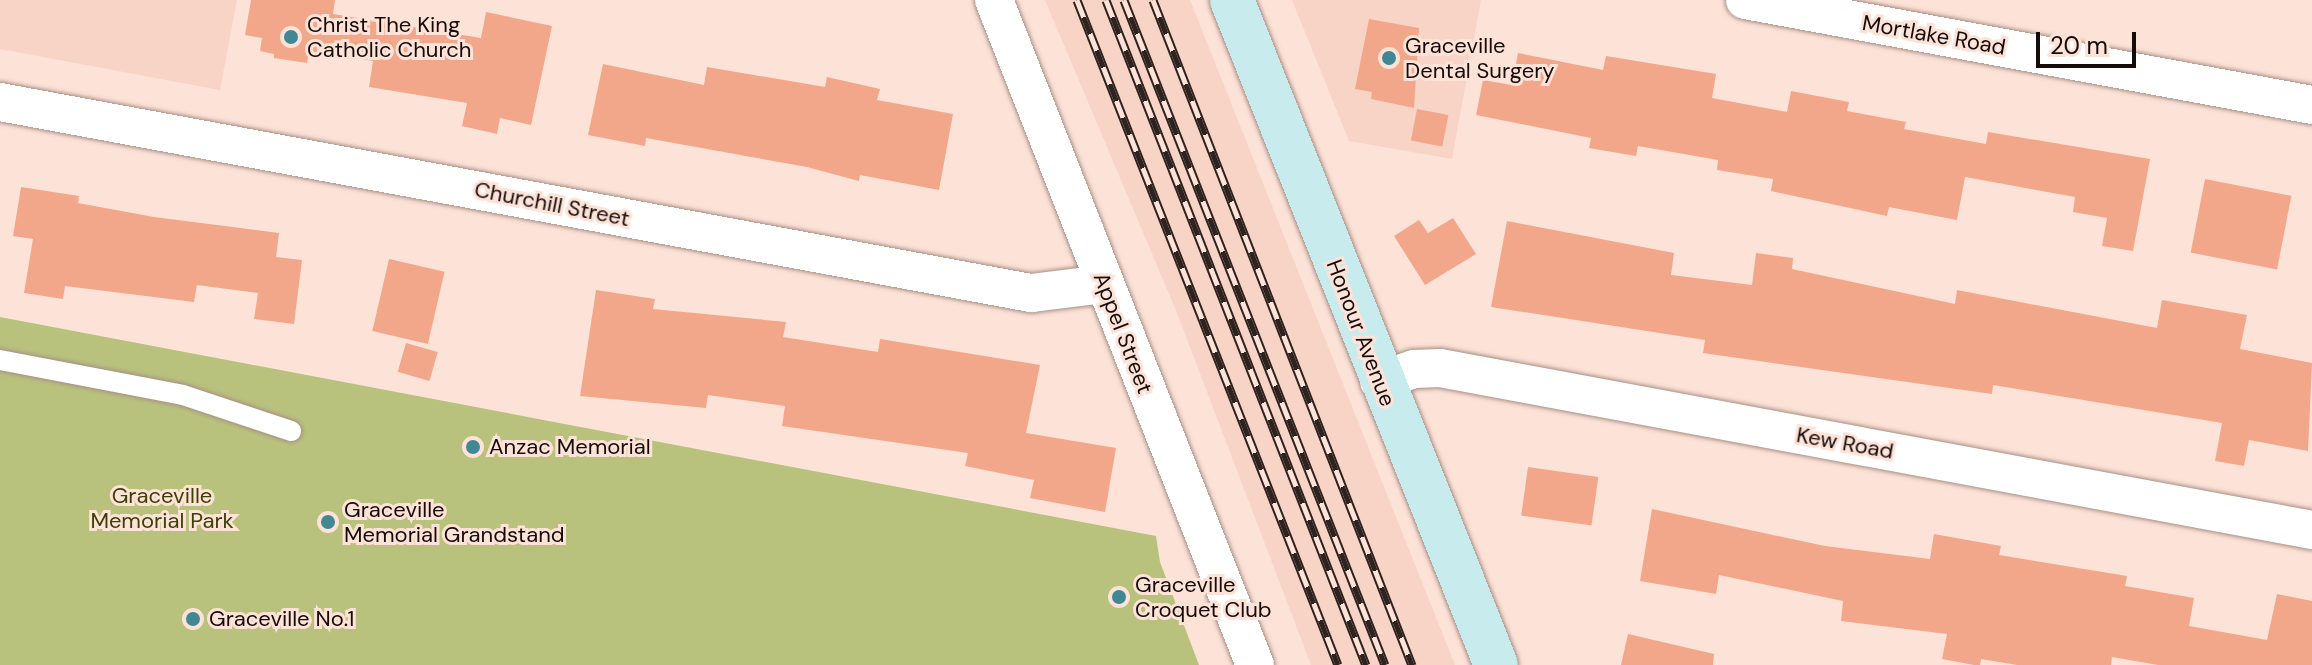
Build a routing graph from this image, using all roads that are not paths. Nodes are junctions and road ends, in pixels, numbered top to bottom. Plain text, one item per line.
1 (994, 0) edge
2 (1232, 0) edge
3 (1745, 0) edge
4 (0, 102) edge
5 (2312, 105) edge
6 (1104, 284) junction
7 (0, 360) edge
8 (1379, 381) junction
9 (291, 431) dead end
10 (2312, 530) edge
11 (1255, 665) edge
12 (1496, 665) edge

1 - 6 street, Appel Street
2 - 8 main road, Honour Avenue
3 - 5 street, Mortlake Road
4 - 6 street, Churchill Street
6 - 11 street, Appel Street
7 - 9 lane
8 - 10 street, Kew Road
8 - 12 main road, Honour Avenue

